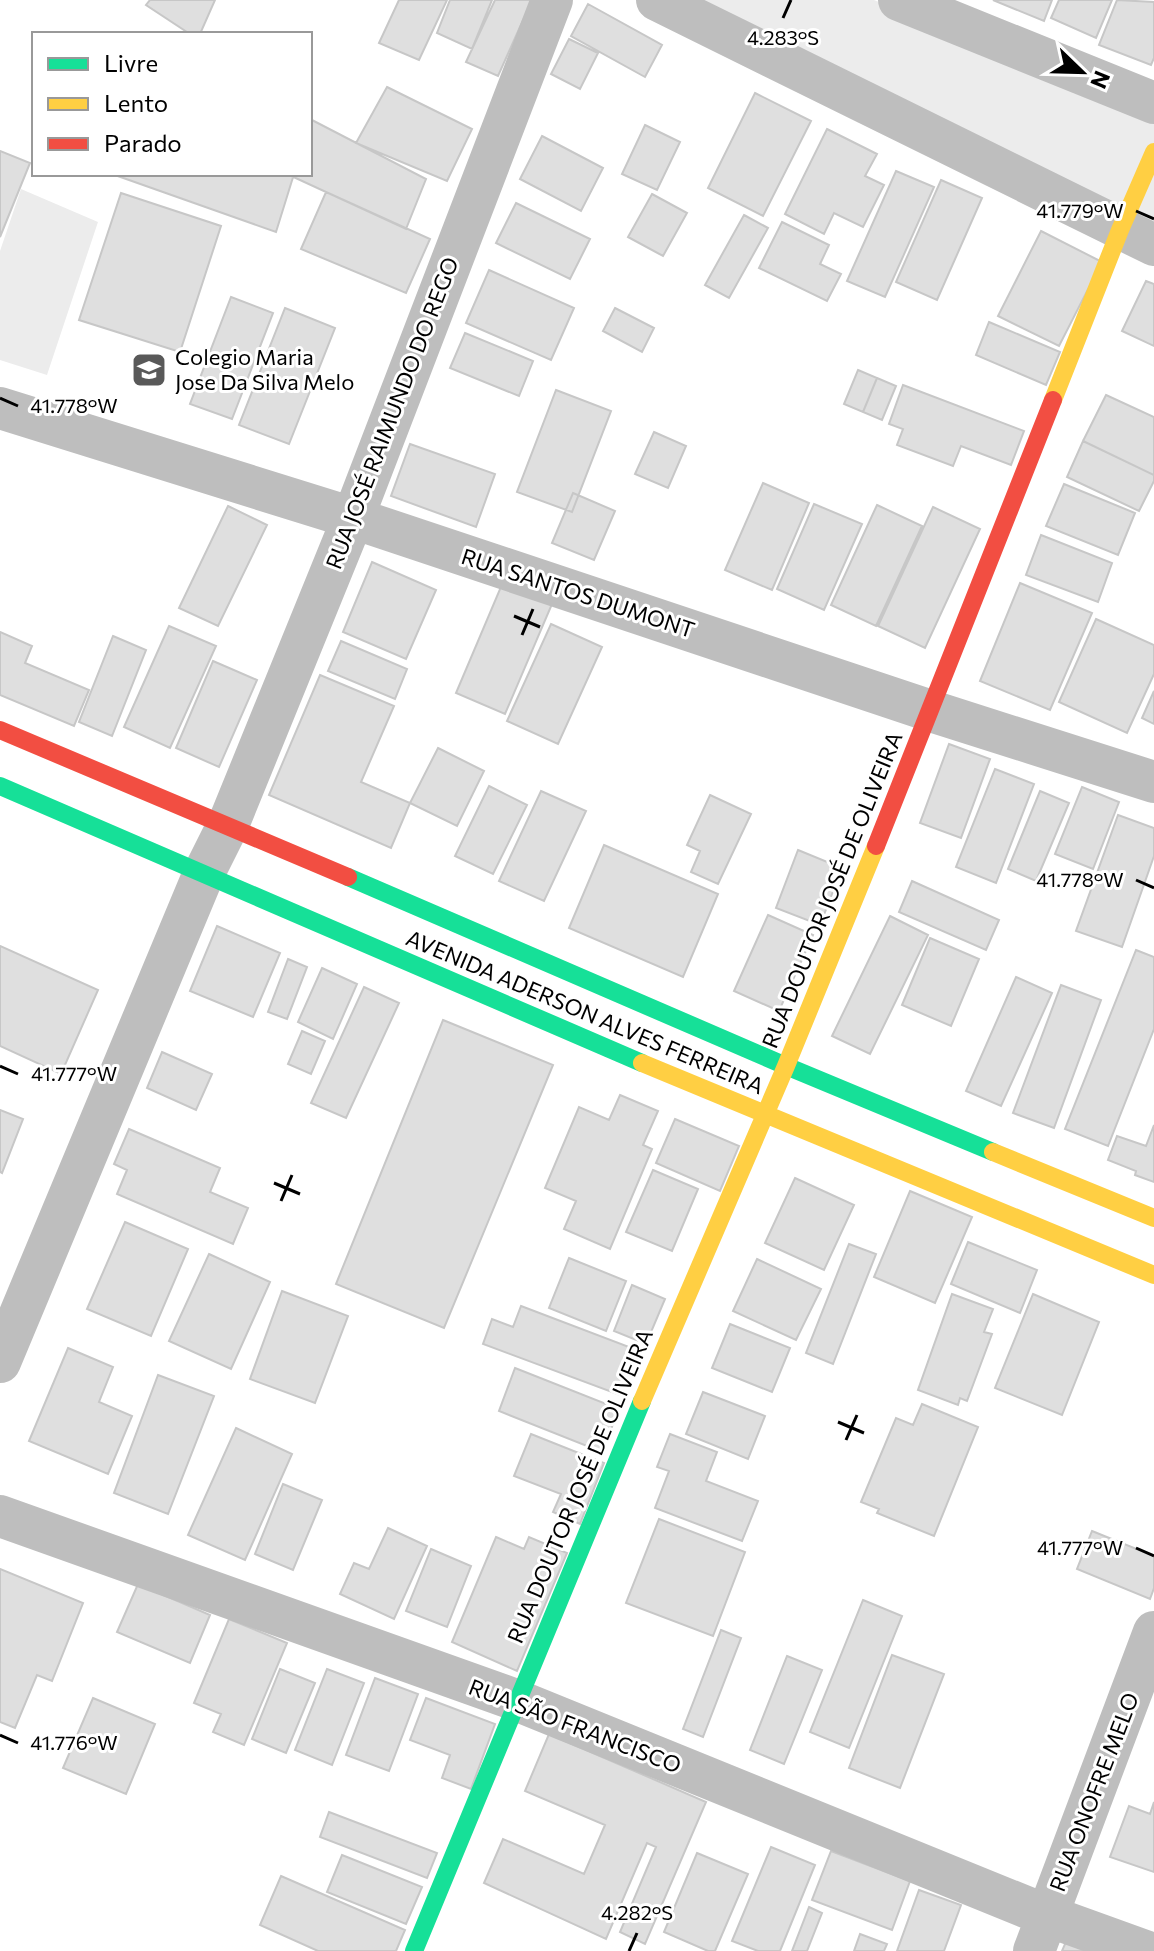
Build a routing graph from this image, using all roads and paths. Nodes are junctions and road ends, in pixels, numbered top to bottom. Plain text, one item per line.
1 (552, 0) edge
2 (657, 0) edge
3 (899, 0) edge
4 (1154, 103) edge
5 (1154, 152) edge
6 (1137, 238) edge
7 (0, 408) edge
8 (353, 518) junction
9 (931, 711) junction
10 (0, 730) edge
11 (1154, 782) edge
12 (0, 786) edge
13 (228, 825) junction
14 (204, 873) junction
15 (786, 1066) junction
16 (763, 1115) junction
17 (1154, 1218) edge
18 (1154, 1275) edge
19 (0, 1362) edge
20 (0, 1516) edge
21 (1154, 1632) edge
22 (516, 1700) junction
23 (1041, 1933) edge
24 (414, 1951) edge
25 (1145, 1951) edge

1 - 8 street, RUA JOSÉ RAIMUNDO DO REGO
2 - 6 street
3 - 4 street
5 - 6 main road, RUA DOUTOR JOSÉ DE OLIVEIRA
6 - 9 main road, RUA DOUTOR JOSÉ DE OLIVEIRA
7 - 8 street, RUA SANTOS DUMONT
8 - 9 street, RUA SANTOS DUMONT
8 - 13 street, RUA JOSÉ RAIMUNDO DO REGO
9 - 11 street, RUA SANTOS DUMONT
9 - 15 main road, RUA DOUTOR JOSÉ DE OLIVEIRA
10 - 13 main road, AVENIDA ADERSON ALVES FERREIRA
12 - 14 main road, AVENIDA ADERSON ALVES FERREIRA
13 - 14 street, RUA JOSÉ RAIMUNDO DO REGO
13 - 15 main road, AVENIDA ADERSON ALVES FERREIRA
14 - 16 main road, AVENIDA ADERSON ALVES FERREIRA
14 - 19 street, RUA JOSÉ RAIMUNDO DO REGO
15 - 16 main road, RUA DOUTOR JOSÉ DE OLIVEIRA
15 - 17 main road, AVENIDA ADERSON ALVES FERREIRA
16 - 18 main road, AVENIDA ADERSON ALVES FERREIRA
16 - 22 main road, RUA DOUTOR JOSÉ DE OLIVEIRA
20 - 22 street, RUA SÃO FRANCISCO
21 - 23 street, RUA ONOFRE MELO
22 - 23 street, RUA SÃO FRANCISCO
22 - 24 main road, RUA DOUTOR JOSÉ DE OLIVEIRA
23 - 25 street, RUA SÃO FRANCISCO

